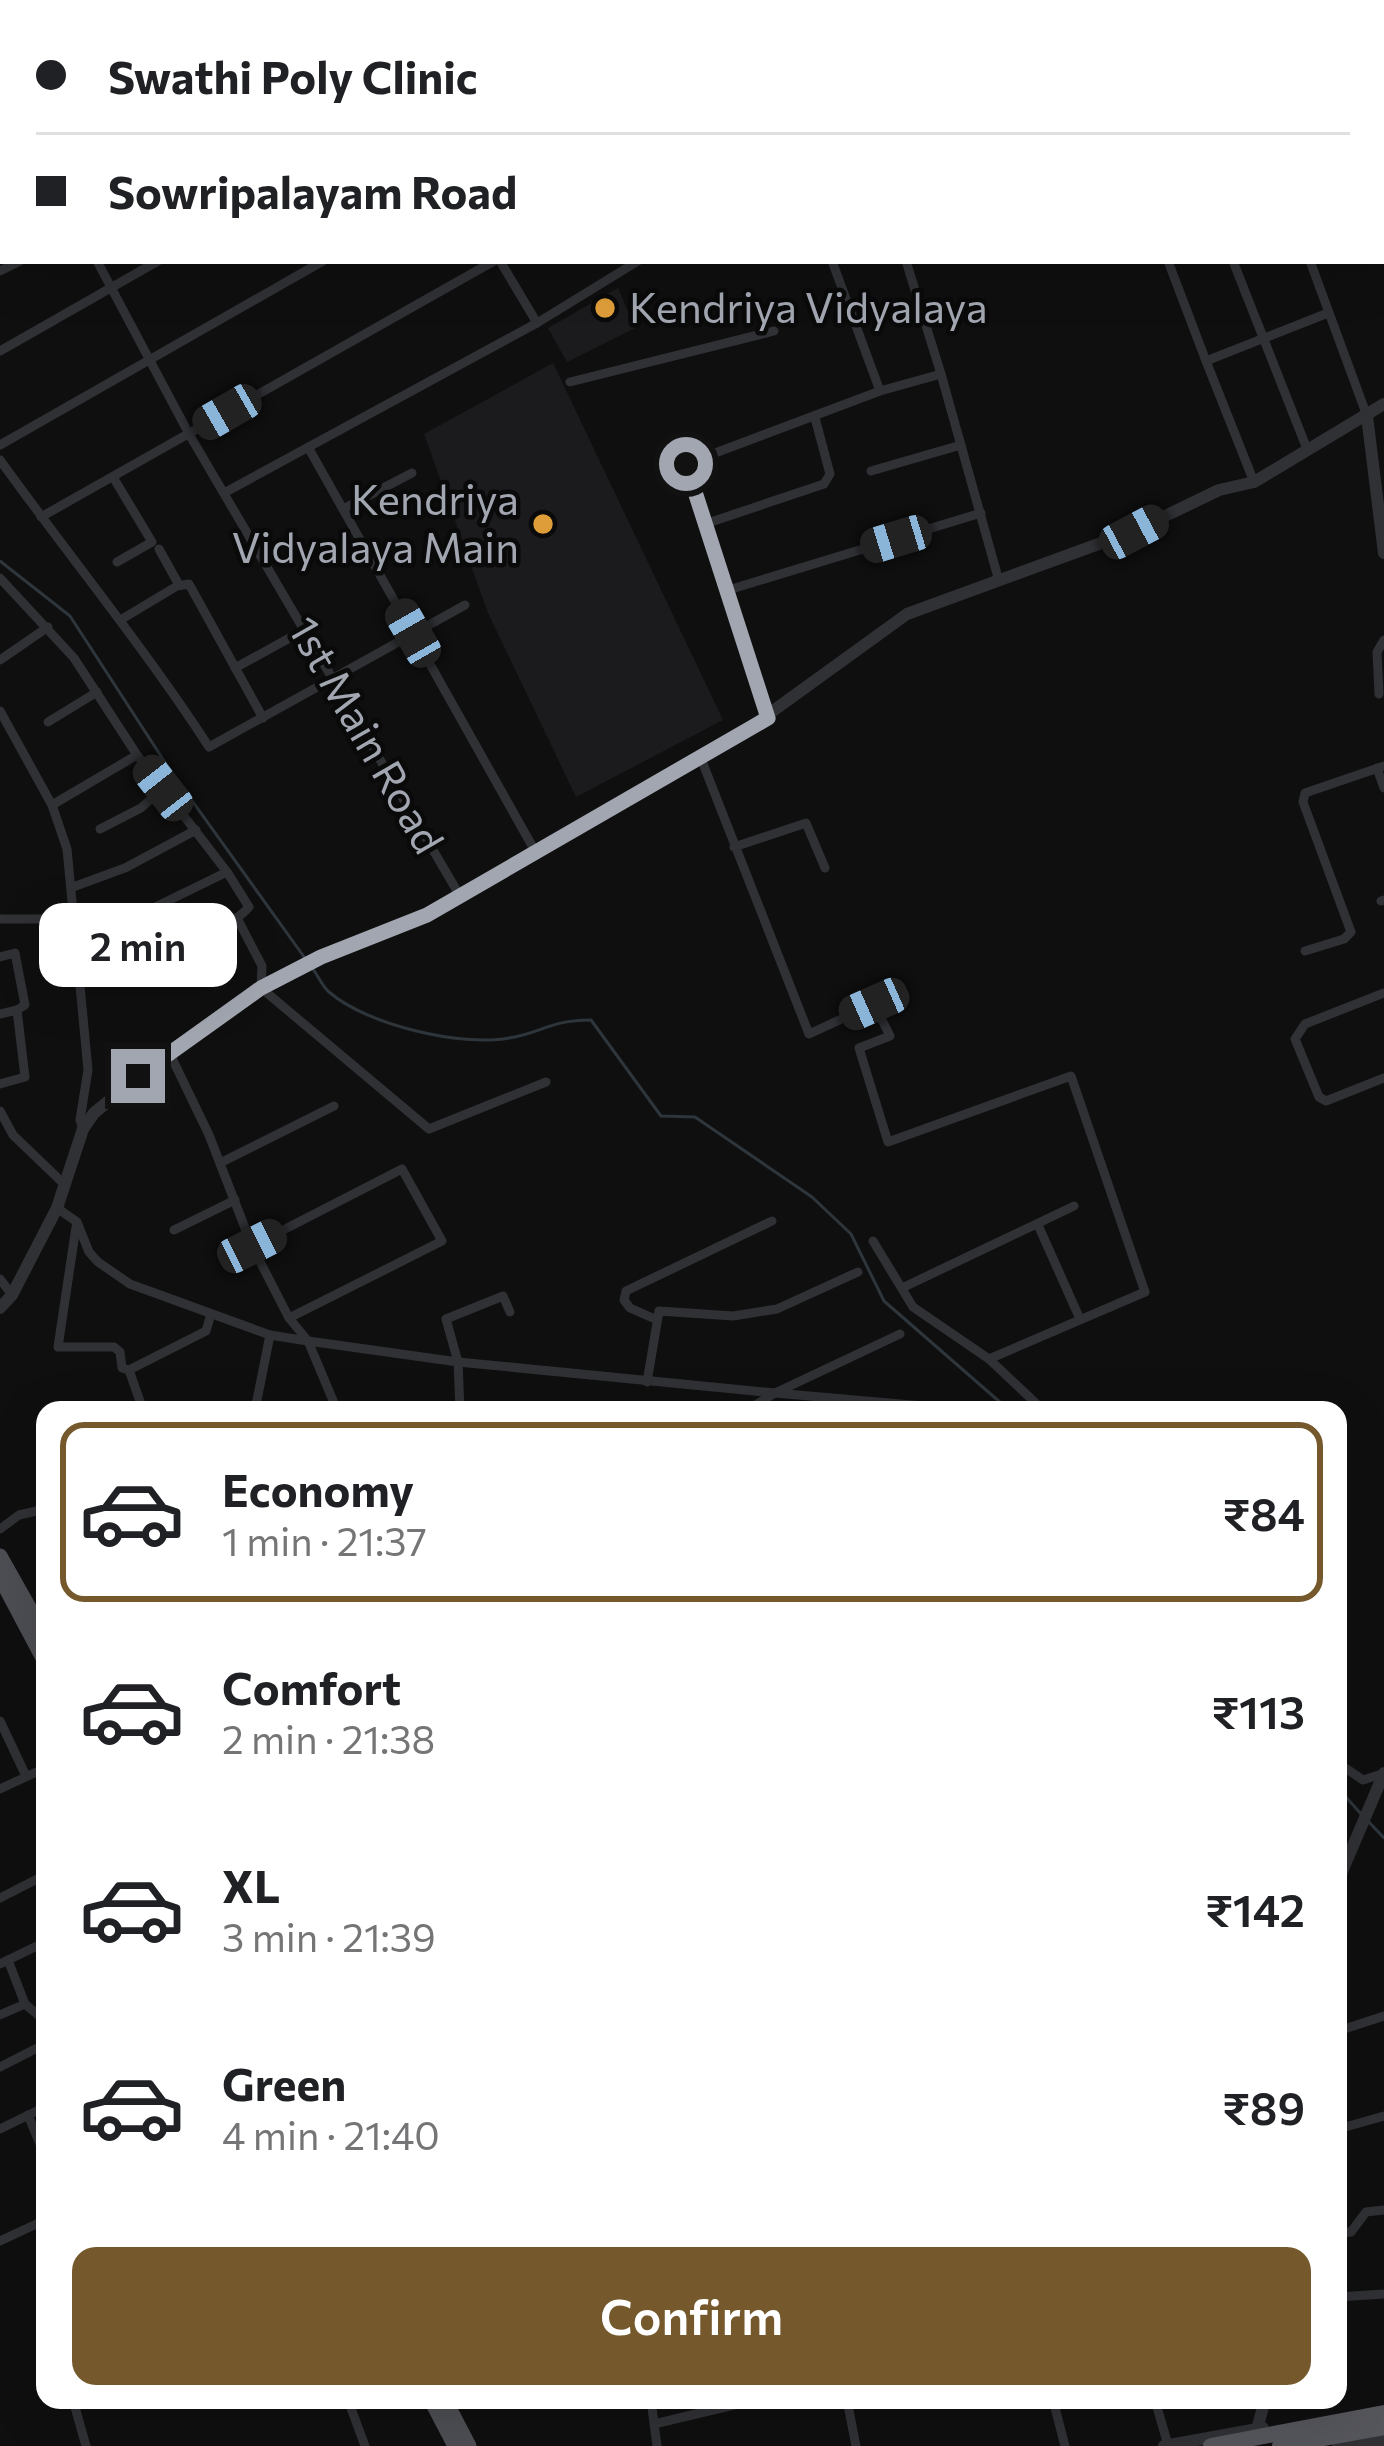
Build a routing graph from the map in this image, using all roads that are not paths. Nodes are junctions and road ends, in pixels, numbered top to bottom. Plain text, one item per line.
1 (98, 264) edge
2 (153, 264) edge
3 (317, 264) edge
4 (492, 264) edge
5 (499, 264) edge
6 (633, 264) edge
7 (833, 264) edge
8 (907, 264) edge
9 (1169, 264) edge
10 (1234, 264) edge
11 (1311, 264) edge
12 (110, 288) junction
13 (1328, 313) junction
14 (537, 323) junction
15 (774, 331) dead end
16 (1263, 339) junction
17 (0, 351) edge
18 (148, 360) junction
19 (1206, 361) junction
20 (941, 374) junction
21 (570, 382) dead end
22 (880, 391) junction
23 (1384, 404) edge
24 (1367, 416) junction
25 (815, 418) junction
26 (189, 434) junction
27 (961, 445) junction
28 (0, 446) edge
29 (308, 448) junction
30 (1307, 449) junction
31 (0, 460) edge
32 (871, 471) dead end
33 (412, 473) dead end
34 (113, 477) junction
35 (1254, 482) junction
36 (224, 493) junction
37 (343, 509) junction
38 (981, 513) junction
39 (41, 517) junction
40 (705, 524) junction
41 (159, 549) dead end
42 (1384, 553) edge
43 (117, 562) dead end
44 (0, 578) edge
45 (999, 581) junction
46 (179, 585) junction
47 (725, 591) junction
48 (465, 605) dead end
49 (122, 619) junction
50 (48, 627) junction
51 (304, 630) junction
52 (413, 633) junction
53 (1384, 640) edge
54 (0, 660) edge
55 (235, 668) junction
56 (334, 680) junction
57 (97, 692) junction
58 (1379, 694) dead end
59 (0, 711) edge
60 (263, 718) junction
61 (768, 718) junction
62 (48, 722) dead end
63 (137, 755) junction
64 (700, 756) junction
65 (1380, 767) edge
66 (163, 788) junction
67 (1384, 788) edge
68 (52, 805) junction
69 (100, 829) dead end
70 (196, 830) junction
71 (734, 848) junction
72 (535, 851) junction
73 (825, 868) dead end
74 (226, 872) junction
75 (73, 887) junction
76 (460, 896) junction
77 (73, 912) junction
78 (237, 918) junction
79 (0, 919) edge
80 (74, 929) junction
81 (1305, 951) dead end
82 (0, 957) edge
83 (136, 958) dead end
84 (261, 988) junction
85 (1384, 992) edge
86 (17, 1010) junction
87 (0, 1014) edge
88 (169, 1052) junction
89 (1384, 1078) edge
90 (546, 1082) dead end
91 (0, 1084) edge
92 (334, 1106) dead end
93 (0, 1111) edge
94 (83, 1129) junction
95 (220, 1163) junction
96 (64, 1184) junction
97 (235, 1200) junction
98 (1074, 1206) dead end
99 (57, 1208) junction
100 (772, 1221) dead end
101 (77, 1222) junction
102 (1038, 1225) junction
103 (174, 1230) dead end
104 (872, 1241) dead end
105 (252, 1246) junction
106 (858, 1271) dead end
107 (0, 1279) edge
108 (902, 1288) junction
109 (12, 1295) junction
110 (0, 1308) edge
111 (509, 1312) dead end
112 (211, 1314) junction
113 (289, 1318) junction
114 (655, 1319) junction
115 (1080, 1319) junction
116 (900, 1334) dead end
117 (269, 1336) junction
118 (308, 1341) junction
119 (989, 1359) junction
120 (458, 1362) junction
121 (129, 1370) junction
122 (647, 1382) junction
123 (775, 1393) junction
124 (140, 1401) edge
125 (257, 1401) edge
126 (333, 1401) edge
127 (460, 1401) edge
128 (762, 1401) edge
129 (866, 1401) edge
130 (1033, 1401) edge
131 (36, 1511) edge
132 (0, 1528) edge
133 (0, 1556) edge
134 (0, 1577) edge
135 (36, 1620) edge
136 (36, 1645) edge
137 (0, 1722) edge
138 (1347, 1768) edge
139 (36, 1772) edge
140 (1383, 1773) edge
141 (26, 1776) junction
142 (0, 1789) edge
143 (1347, 1850) edge
144 (36, 1880) edge
145 (0, 1898) edge
146 (36, 1946) edge
147 (4, 1962) edge
148 (25, 2004) junction
149 (36, 2013) edge
150 (0, 2015) edge
151 (1384, 2016) edge
152 (1347, 2028) edge
153 (36, 2049) edge
154 (0, 2067) edge
155 (36, 2112) edge
156 (28, 2115) junction
157 (1384, 2116) edge
158 (1347, 2126) edge
159 (0, 2129) edge
160 (36, 2134) edge
161 (1384, 2210) edge
162 (36, 2224) edge
163 (1347, 2233) edge
164 (0, 2241) edge
165 (1384, 2294) edge
166 (1347, 2296) edge
167 (76, 2409) edge
168 (351, 2409) edge
169 (436, 2409) edge
170 (450, 2409) edge
171 (652, 2409) edge
172 (689, 2409) edge
173 (717, 2409) edge
174 (849, 2409) edge
175 (1055, 2409) edge
176 (1157, 2409) edge
177 (1263, 2409) edge
178 (1384, 2409) edge
179 (691, 2415) junction
180 (654, 2424) junction
181 (1384, 2427) edge
182 (1257, 2429) junction
183 (1384, 2440) edge
184 (1214, 2443) edge
185 (1166, 2445) edge
186 (86, 2446) edge
187 (365, 2446) edge
188 (455, 2446) edge
189 (469, 2446) edge
190 (657, 2446) edge
191 (856, 2446) edge
192 (1065, 2446) edge
193 (1280, 2446) edge
194 (1338, 2446) edge

1 - 12 street, 1st Main Road
2 - 12 street
3 - 18 street
4 - 26 street
5 - 14 street
6 - 14 street
7 - 22 street
8 - 20 street
9 - 19 street
10 - 16 street
11 - 13 street
12 - 17 street
12 - 18 street, 1st Main Road
13 - 16 street
13 - 24 street
14 - 29 street
15 - 21 street
16 - 19 street
16 - 30 street
18 - 26 street, 1st Main Road
18 - 28 street
19 - 35 street
20 - 22 street
20 - 27 street
22 - 25 street
23 - 24 street
24 - 30 street
24 - 42 street
25 - 40 street
25 - 40 street
26 - 34 street
26 - 36 street, 1st Main Road
27 - 32 street
27 - 38 street
29 - 36 street
29 - 37 street
30 - 35 street
31 - 39 street
33 - 37 street
34 - 39 street
34 - 43 street
35 - 45 street
36 - 51 street, 1st Main Road
37 - 52 street
38 - 45 street
38 - 47 street
39 - 49 street
40 - 47 street
41 - 46 street
44 - 50 street
45 - 61 street
46 - 49 street
46 - 55 street
47 - 61 street
48 - 52 street
49 - 60 street
50 - 54 street
50 - 57 street
51 - 55 street
51 - 56 street, 1st Main Road
52 - 56 street
52 - 72 street
53 - 58 street
55 - 60 street
56 - 60 street
56 - 76 street, 1st Main Road
57 - 62 street
57 - 63 street
59 - 68 street
61 - 64 street
63 - 66 street
63 - 68 street
64 - 71 street
64 - 72 street
65 - 67 street
65 - 81 street
66 - 69 street
66 - 70 street
68 - 75 street
70 - 74 street
70 - 75 street
71 - 73 street
71 - 115 street
72 - 76 street
74 - 78 street
74 - 80 street
75 - 77 street
76 - 84 street
77 - 79 street
77 - 80 street
78 - 83 street
78 - 84 street
80 - 94 street
82 - 86 street
84 - 88 street
84 - 90 street
85 - 89 street
86 - 87 street
86 - 91 street
88 - 94 street
88 - 95 street
92 - 95 street
93 - 96 street
94 - 96 street
95 - 97 street
96 - 99 street
97 - 103 street
97 - 105 street
98 - 102 street
99 - 101 street
99 - 109 street
100 - 114 street
101 - 112 street
101 - 121 street
102 - 108 street
102 - 115 street
104 - 108 street
105 - 113 street
105 - 113 street
106 - 114 street
107 - 109 street
108 - 119 street
109 - 110 street
111 - 120 street
112 - 117 street
112 - 121 street
113 - 118 street
114 - 122 street
115 - 119 street
116 - 123 street
117 - 118 street
117 - 125 street
118 - 120 street
118 - 126 street
119 - 130 street
120 - 122 street
120 - 127 street
121 - 124 street
122 - 123 street
123 - 128 street
123 - 129 street
131 - 132 street
133 - 135 main road
134 - 136 main road
137 - 141 street
138 - 140 street
139 - 141 street
140 - 143 street
141 - 142 street
144 - 145 street
146 - 147 street
147 - 148 street
148 - 149 street
148 - 150 street
151 - 152 street
153 - 154 street
155 - 156 street
156 - 159 street
156 - 160 street
157 - 158 street
161 - 163 street
162 - 164 street
165 - 166 street
167 - 186 street
168 - 187 street
169 - 188 main road
170 - 189 main road
171 - 180 street
172 - 179 street
173 - 179 street
174 - 191 street
175 - 192 street
176 - 185 street
177 - 182 street
178 - 182 street
178 - 184 highway, bridge
179 - 180 street
180 - 190 street
181 - 193 highway
182 - 184 street
183 - 194 street
184 - 185 street

